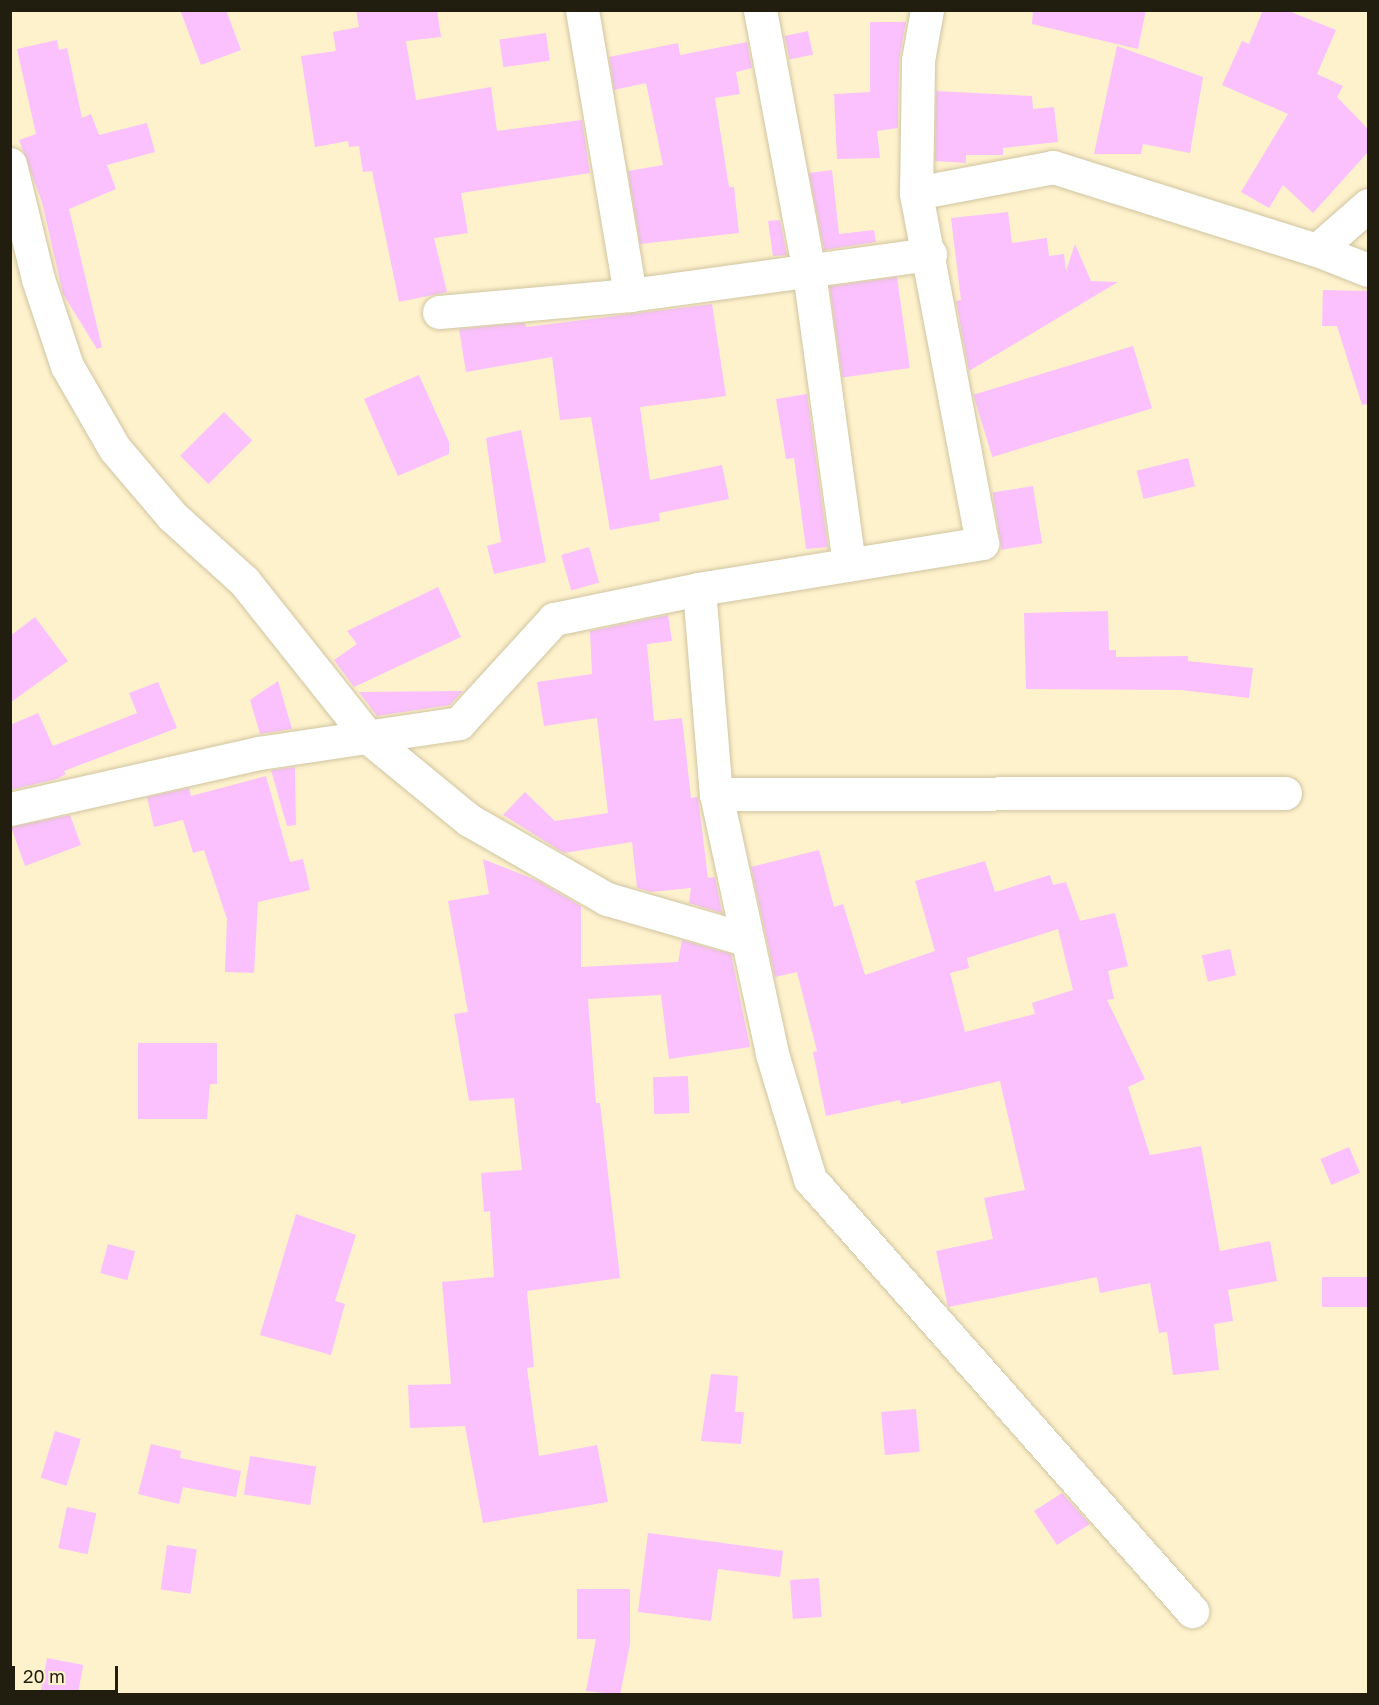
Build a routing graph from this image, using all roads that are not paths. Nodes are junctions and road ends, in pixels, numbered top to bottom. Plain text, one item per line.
1 (582, 10) edge
2 (760, 10) edge
3 (927, 10) edge
4 (10, 164) edge
5 (916, 192) junction
6 (1368, 206) edge
7 (1317, 249) junction
8 (930, 254) junction
9 (1368, 270) edge
10 (809, 273) junction
11 (630, 295) junction
12 (439, 312) dead end
13 (849, 564) junction
14 (699, 589) junction
15 (369, 738) junction
16 (1285, 792) dead end
17 (716, 794) junction
18 (11, 808) edge
19 (746, 939) junction
20 (1192, 1611) dead end

1 - 11 street
2 - 10 street
3 - 5 street
4 - 15 street
5 - 7 street
5 - 8 street
6 - 7 street
7 - 9 street
8 - 10 street
8 - 13 street
10 - 11 street
10 - 13 street
11 - 12 street
13 - 14 street
14 - 15 street
14 - 17 street
15 - 18 street
15 - 19 street
16 - 17 street
17 - 19 street
19 - 20 street

